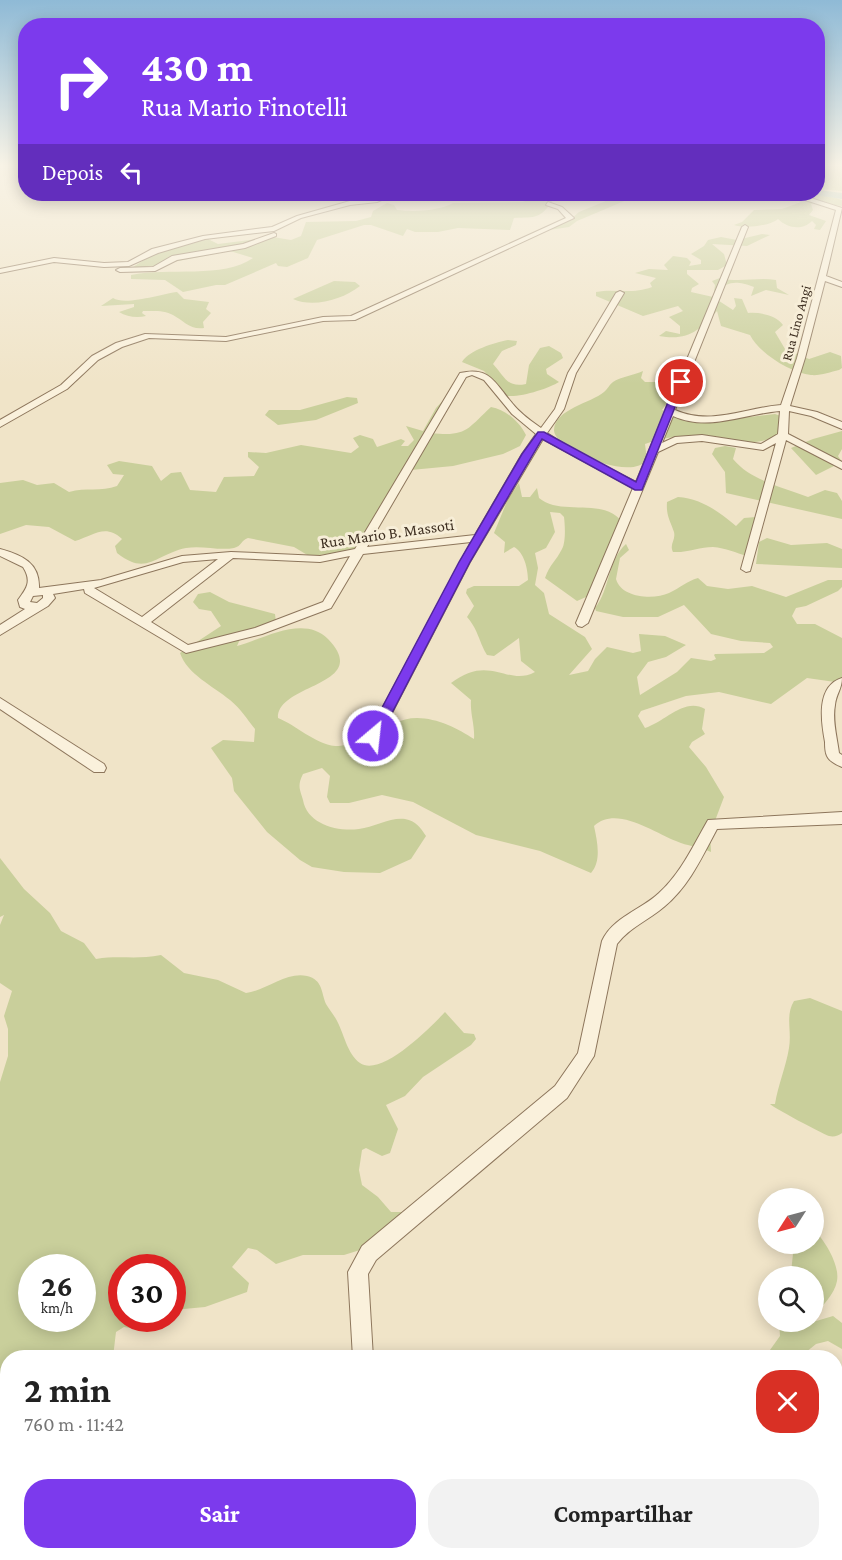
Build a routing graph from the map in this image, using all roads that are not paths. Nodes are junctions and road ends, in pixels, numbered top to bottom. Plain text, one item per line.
1 (202, 238) edge
2 (208, 238) edge
3 (267, 238) edge
4 (528, 238) edge
5 (741, 238) edge
6 (833, 238) edge
7 (244, 246) junction
8 (104, 265) junction
9 (0, 270) edge
10 (822, 277) junction
11 (842, 285) edge
12 (620, 293) dead end
13 (785, 408) junction
14 (670, 411) junction
15 (0, 424) edge
16 (842, 426) edge
17 (541, 434) junction
18 (783, 435) junction
19 (654, 450) junction
20 (842, 466) edge
21 (638, 488) junction
22 (479, 538) junction
23 (360, 551) junction
24 (0, 552) edge
25 (231, 555) junction
26 (746, 569) dead end
27 (102, 583) junction
28 (88, 590) junction
29 (38, 598) junction
30 (143, 622) junction
31 (582, 623) dead end
32 (3, 629) edge
33 (842, 682) edge
34 (0, 703) edge
35 (373, 736) dead end
36 (842, 762) edge
37 (99, 768) dead end
38 (842, 818) edge
39 (363, 1350) edge

1 - 8 street
2 - 7 street
3 - 7 street
4 - 15 street
5 - 14 street
6 - 10 street, Rua Lino Angi
7 - 8 street
8 - 9 street
10 - 11 street
10 - 13 street, Rua Lino Angi
12 - 17 street
13 - 14 street
13 - 16 street
13 - 18 street, Rua Lino Angi
14 - 19 street
17 - 21 street
17 - 22 street
17 - 23 street
18 - 19 street
18 - 20 street
18 - 26 street, Rua Lino Angi
19 - 21 street
21 - 31 street
22 - 23 street, Rua Mario B. Massoti
22 - 35 street
23 - 25 street, Rua Mario B. Massoti
23 - 30 street
24 - 29 street
25 - 27 street, Rua Mario B. Massoti
25 - 30 street
27 - 28 street
27 - 29 street
28 - 29 street
28 - 30 street
29 - 32 street
33 - 36 street
34 - 37 street
38 - 39 street

